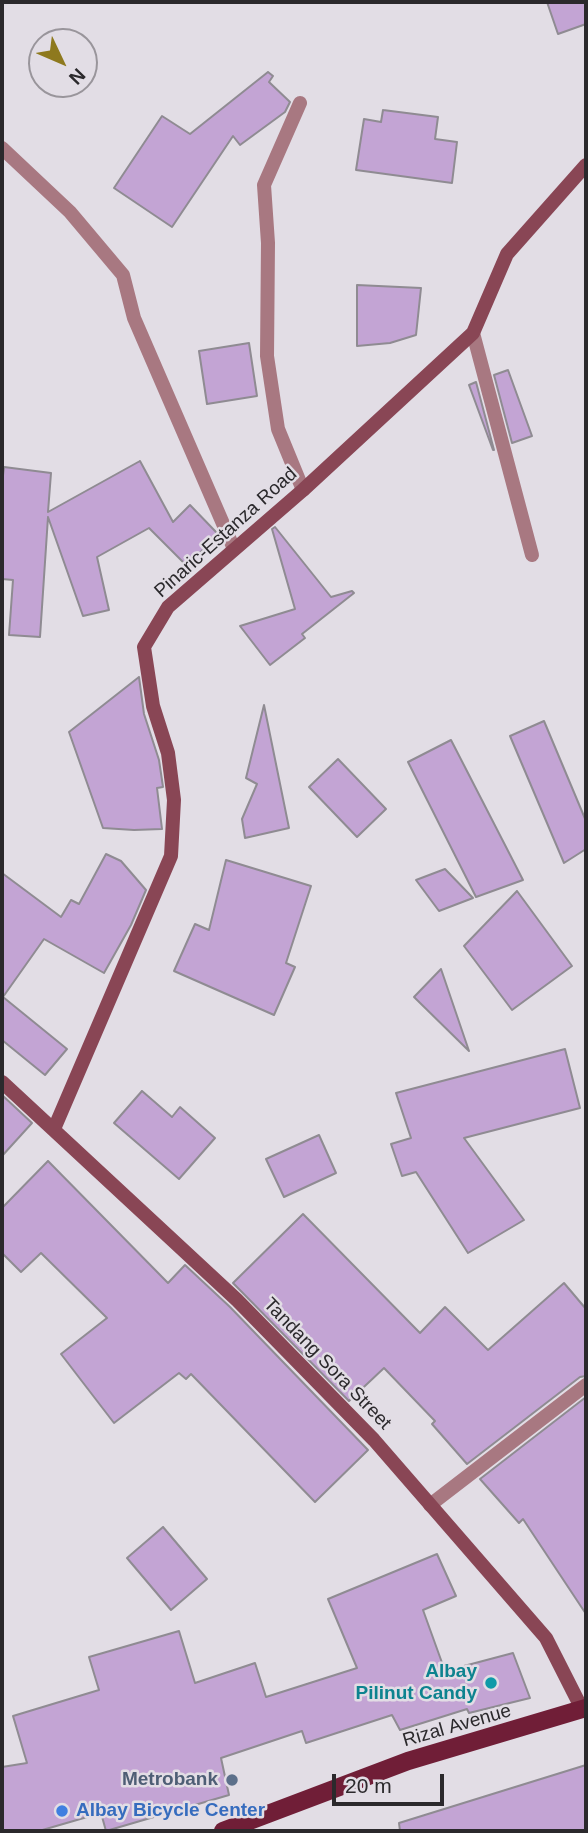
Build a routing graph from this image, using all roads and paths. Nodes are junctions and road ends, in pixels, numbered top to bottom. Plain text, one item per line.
1 (300, 103) dead end
2 (2, 148) edge
3 (586, 165) edge
4 (472, 333) junction
5 (303, 490) junction
6 (234, 549) junction
7 (532, 555) dead end
8 (2, 1082) edge
9 (54, 1129) junction
10 (586, 1385) edge
11 (430, 1505) junction
12 (584, 1709) edge
13 (223, 1831) edge

1 - 5 street
2 - 6 street
3 - 4 street, Pinaric-Estanza Road
4 - 5 street, Pinaric-Estanza Road
4 - 7 street
5 - 6 street, Pinaric-Estanza Road
6 - 9 street, Pinaric-Estanza Road
8 - 9 street, Tandang Sora Street
9 - 11 street, Tandang Sora Street
10 - 11 street
11 - 12 street, Tandang Sora Street
12 - 13 main road, Rizal Avenue

